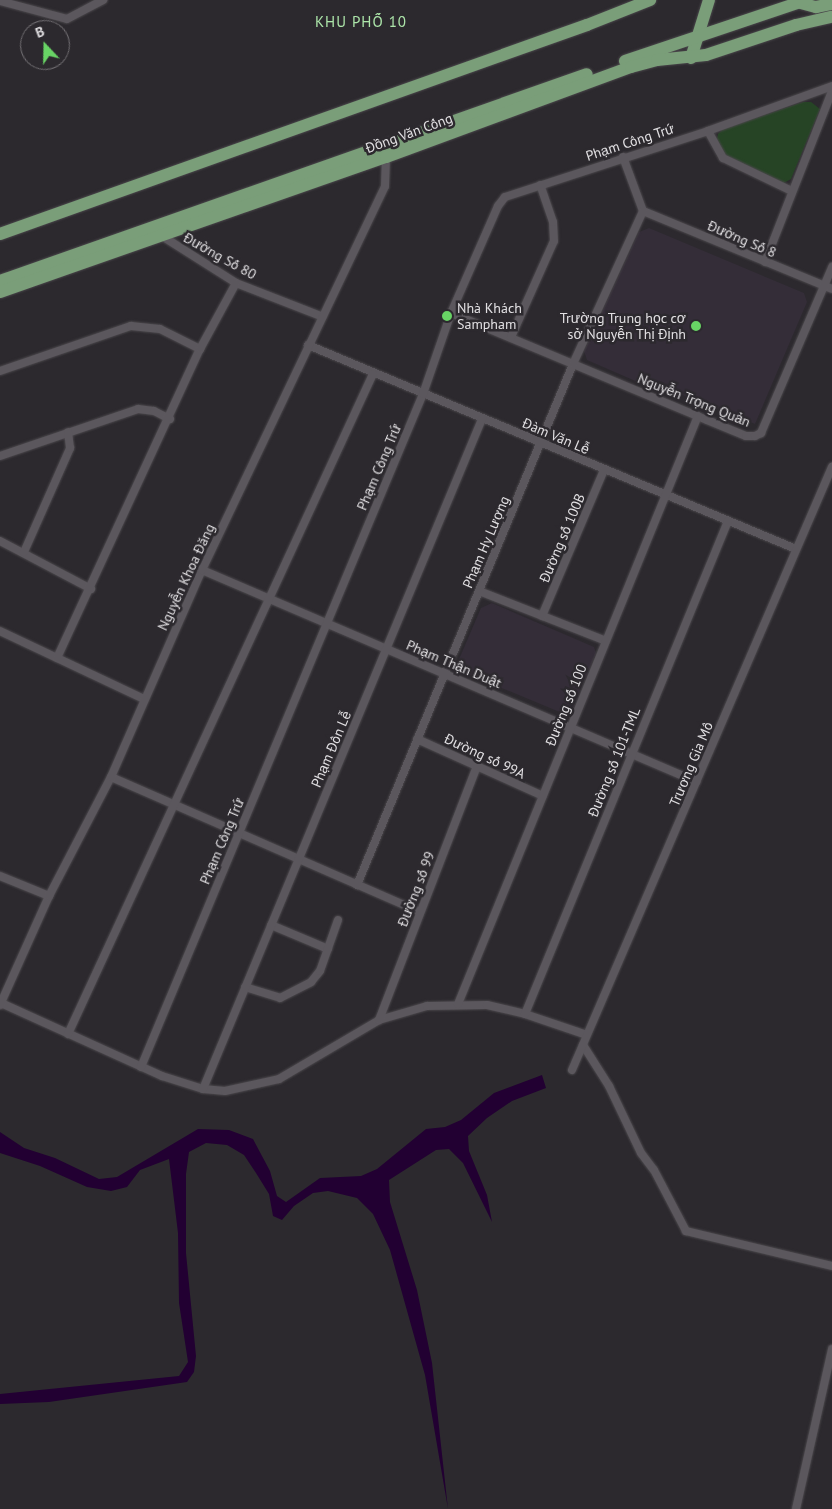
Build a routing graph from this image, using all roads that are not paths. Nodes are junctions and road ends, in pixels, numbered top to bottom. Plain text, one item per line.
1 (103, 0) edge
2 (624, 0) edge
3 (650, 0) edge
4 (709, 0) edge
5 (782, 0) edge
6 (0, 1) edge
7 (803, 1) edge
8 (832, 4) edge
9 (602, 17) junction
10 (832, 17) edge
11 (701, 19) junction
12 (696, 36) junction
13 (673, 44) junction
14 (691, 58) junction
15 (657, 60) junction
16 (630, 63) junction
17 (832, 86) edge
18 (832, 91) edge
19 (708, 131) junction
20 (220, 151) junction
21 (623, 157) junction
22 (386, 158) junction
23 (540, 185) junction
24 (792, 191) junction
25 (643, 211) junction
26 (0, 227) edge
27 (158, 231) junction
28 (0, 234) edge
29 (764, 262) junction
30 (832, 267) edge
31 (0, 281) edge
32 (236, 283) junction
33 (828, 287) edge
34 (0, 292) edge
35 (451, 313) junction
36 (322, 317) junction
37 (511, 337) junction
38 (308, 345) junction
39 (200, 348) junction
40 (573, 364) junction
41 (0, 371) edge
42 (373, 374) junction
43 (423, 394) junction
44 (698, 416) junction
45 (170, 418) junction
46 (482, 419) junction
47 (68, 432) junction
48 (542, 444) junction
49 (0, 456) edge
50 (832, 467) edge
51 (604, 470) junction
52 (665, 495) junction
53 (728, 521) junction
54 (0, 541) edge
55 (796, 549) junction
56 (24, 552) junction
57 (202, 570) junction
58 (91, 589) junction
59 (479, 591) junction
60 (269, 598) junction
61 (542, 616) junction
62 (327, 623) junction
63 (0, 631) edge
64 (606, 642) junction
65 (386, 649) junction
66 (56, 658) junction
67 (444, 674) junction
68 (144, 699) junction
69 (571, 728) junction
70 (417, 739) junction
71 (630, 754) junction
72 (477, 766) junction
73 (110, 777) junction
74 (697, 782) junction
75 (543, 796) junction
76 (174, 805) junction
77 (239, 833) junction
78 (298, 859) junction
79 (0, 876) edge
80 (357, 885) junction
81 (49, 896) junction
82 (420, 912) junction
83 (338, 920) dead end
84 (271, 926) junction
85 (328, 949) junction
86 (245, 988) junction
87 (1, 1004) edge
88 (458, 1004) junction
89 (525, 1014) junction
90 (379, 1020) junction
91 (68, 1034) junction
92 (587, 1035) junction
93 (582, 1045) junction
94 (141, 1067) junction
95 (572, 1070) dead end
96 (203, 1089) junction
97 (832, 1266) edge
98 (832, 1349) edge
99 (796, 1509) edge

1 - 6 street
2 - 9 main road
3 - 9 main road
4 - 11 main road
5 - 7 main road
7 - 8 main road
7 - 12 main road, Đồng Văn Cống
9 - 20 main road
10 - 14 main road, Đồng Văn Cống
11 - 12 main road
11 - 13 main road
12 - 13 main road, Đồng Văn Cống
12 - 14 main road
12 - 15 main road
13 - 16 main road, Đồng Văn Cống
14 - 15 main road, Đồng Văn Cống
15 - 16 main road, Đồng Văn Cống
16 - 22 main road, Đồng Văn Cống
16 - 27 main road, Đồng Văn Cống
17 - 19 street, Phạm Công Trứ
18 - 24 street
19 - 21 street, Phạm Công Trứ
19 - 24 street
20 - 26 main road
20 - 28 main road
21 - 23 street, Phạm Công Trứ
21 - 25 street
22 - 27 main road, Đồng Văn Cống
22 - 36 street, Nguyễn Khoa Đăng
23 - 35 street, Phạm Công Trứ
23 - 37 street
24 - 29 street
25 - 29 street, Đường Số 8
25 - 40 street, Phạm Hy Lượng
27 - 31 main road, Đồng Văn Cống
27 - 32 street, Đường Số 80
27 - 34 main road, Đồng Văn Cống
29 - 33 street, Đường Số 8
30 - 33 street, Nguyễn Trọng Quản
32 - 36 street, Đường Số 80
32 - 39 street
33 - 44 street, Nguyễn Trọng Quản
35 - 37 street, Nguyễn Trọng Quản
35 - 43 street, Phạm Công Trứ
36 - 38 street, Nguyễn Khoa Đăng
37 - 40 street, Nguyễn Trọng Quản
38 - 42 street, Đàm Văn Lễ
38 - 57 street, Nguyễn Khoa Đăng
39 - 41 street
39 - 45 street
40 - 44 street, Nguyễn Trọng Quản
40 - 48 street, Phạm Hy Lượng
42 - 43 street, Đàm Văn Lễ
42 - 60 street
43 - 46 street, Đàm Văn Lễ
43 - 62 street, Phạm Công Trứ
44 - 52 street, Đường số 100
45 - 47 street
45 - 58 street
46 - 48 street, Đàm Văn Lễ
46 - 65 street, Phạm Đôn Lễ
47 - 49 street
47 - 56 street
48 - 51 street, Đàm Văn Lễ
48 - 59 street, Phạm Hy Lượng
50 - 55 street, Trương Gia Mô
51 - 52 street, Đàm Văn Lễ
51 - 61 street, Đường số 100B
52 - 53 street, Đàm Văn Lễ
52 - 64 street, Đường số 100
53 - 55 street, Đàm Văn Lễ
53 - 71 street, Đường số 101-TML
54 - 56 street
55 - 74 street, Trương Gia Mô
56 - 58 street
57 - 60 street, Phạm Thận Duật
57 - 68 street, Nguyễn Khoa Đăng
58 - 66 street
59 - 61 street
59 - 67 street, Phạm Hy Lượng
60 - 62 street, Phạm Thận Duật
60 - 76 street
61 - 64 street
62 - 65 street, Phạm Thận Duật
62 - 77 street, Phạm Công Trứ
63 - 66 street
64 - 69 street, Đường số 100
65 - 67 street, Phạm Thận Duật
65 - 78 street, Phạm Đôn Lễ
66 - 68 street
67 - 69 street, Phạm Thận Duật
67 - 70 street, Phạm Hy Lượng
68 - 73 street, Nguyễn Khoa Đăng
69 - 71 street, Phạm Thận Duật
69 - 75 street, Đường số 100
70 - 72 street, Đường số 99A
70 - 80 street, Phạm Hy Lượng
71 - 74 street, Phạm Thận Duật
71 - 89 street, Đường số 101-TML
72 - 75 street, Đường số 99A
72 - 82 street, Đường số 99
73 - 76 street
73 - 81 street, Nguyễn Khoa Đăng
74 - 92 street, Trương Gia Mô
75 - 88 street, Đường số 100
76 - 77 street
76 - 91 street
77 - 78 street
77 - 94 street, Phạm Công Trứ
78 - 80 street
78 - 84 street, Phạm Đôn Lễ
79 - 81 street
80 - 82 street
81 - 87 street, Nguyễn Khoa Đăng
82 - 90 street, Đường số 99
83 - 85 street
84 - 85 street
84 - 86 street, Phạm Đôn Lễ
85 - 86 street
86 - 96 street, Phạm Đôn Lễ
87 - 91 street
88 - 89 street
88 - 90 street
89 - 92 street
90 - 96 street
91 - 94 street
92 - 93 street, Trương Gia Mô
93 - 95 street, Trương Gia Mô
93 - 97 street
94 - 96 street
98 - 99 street

